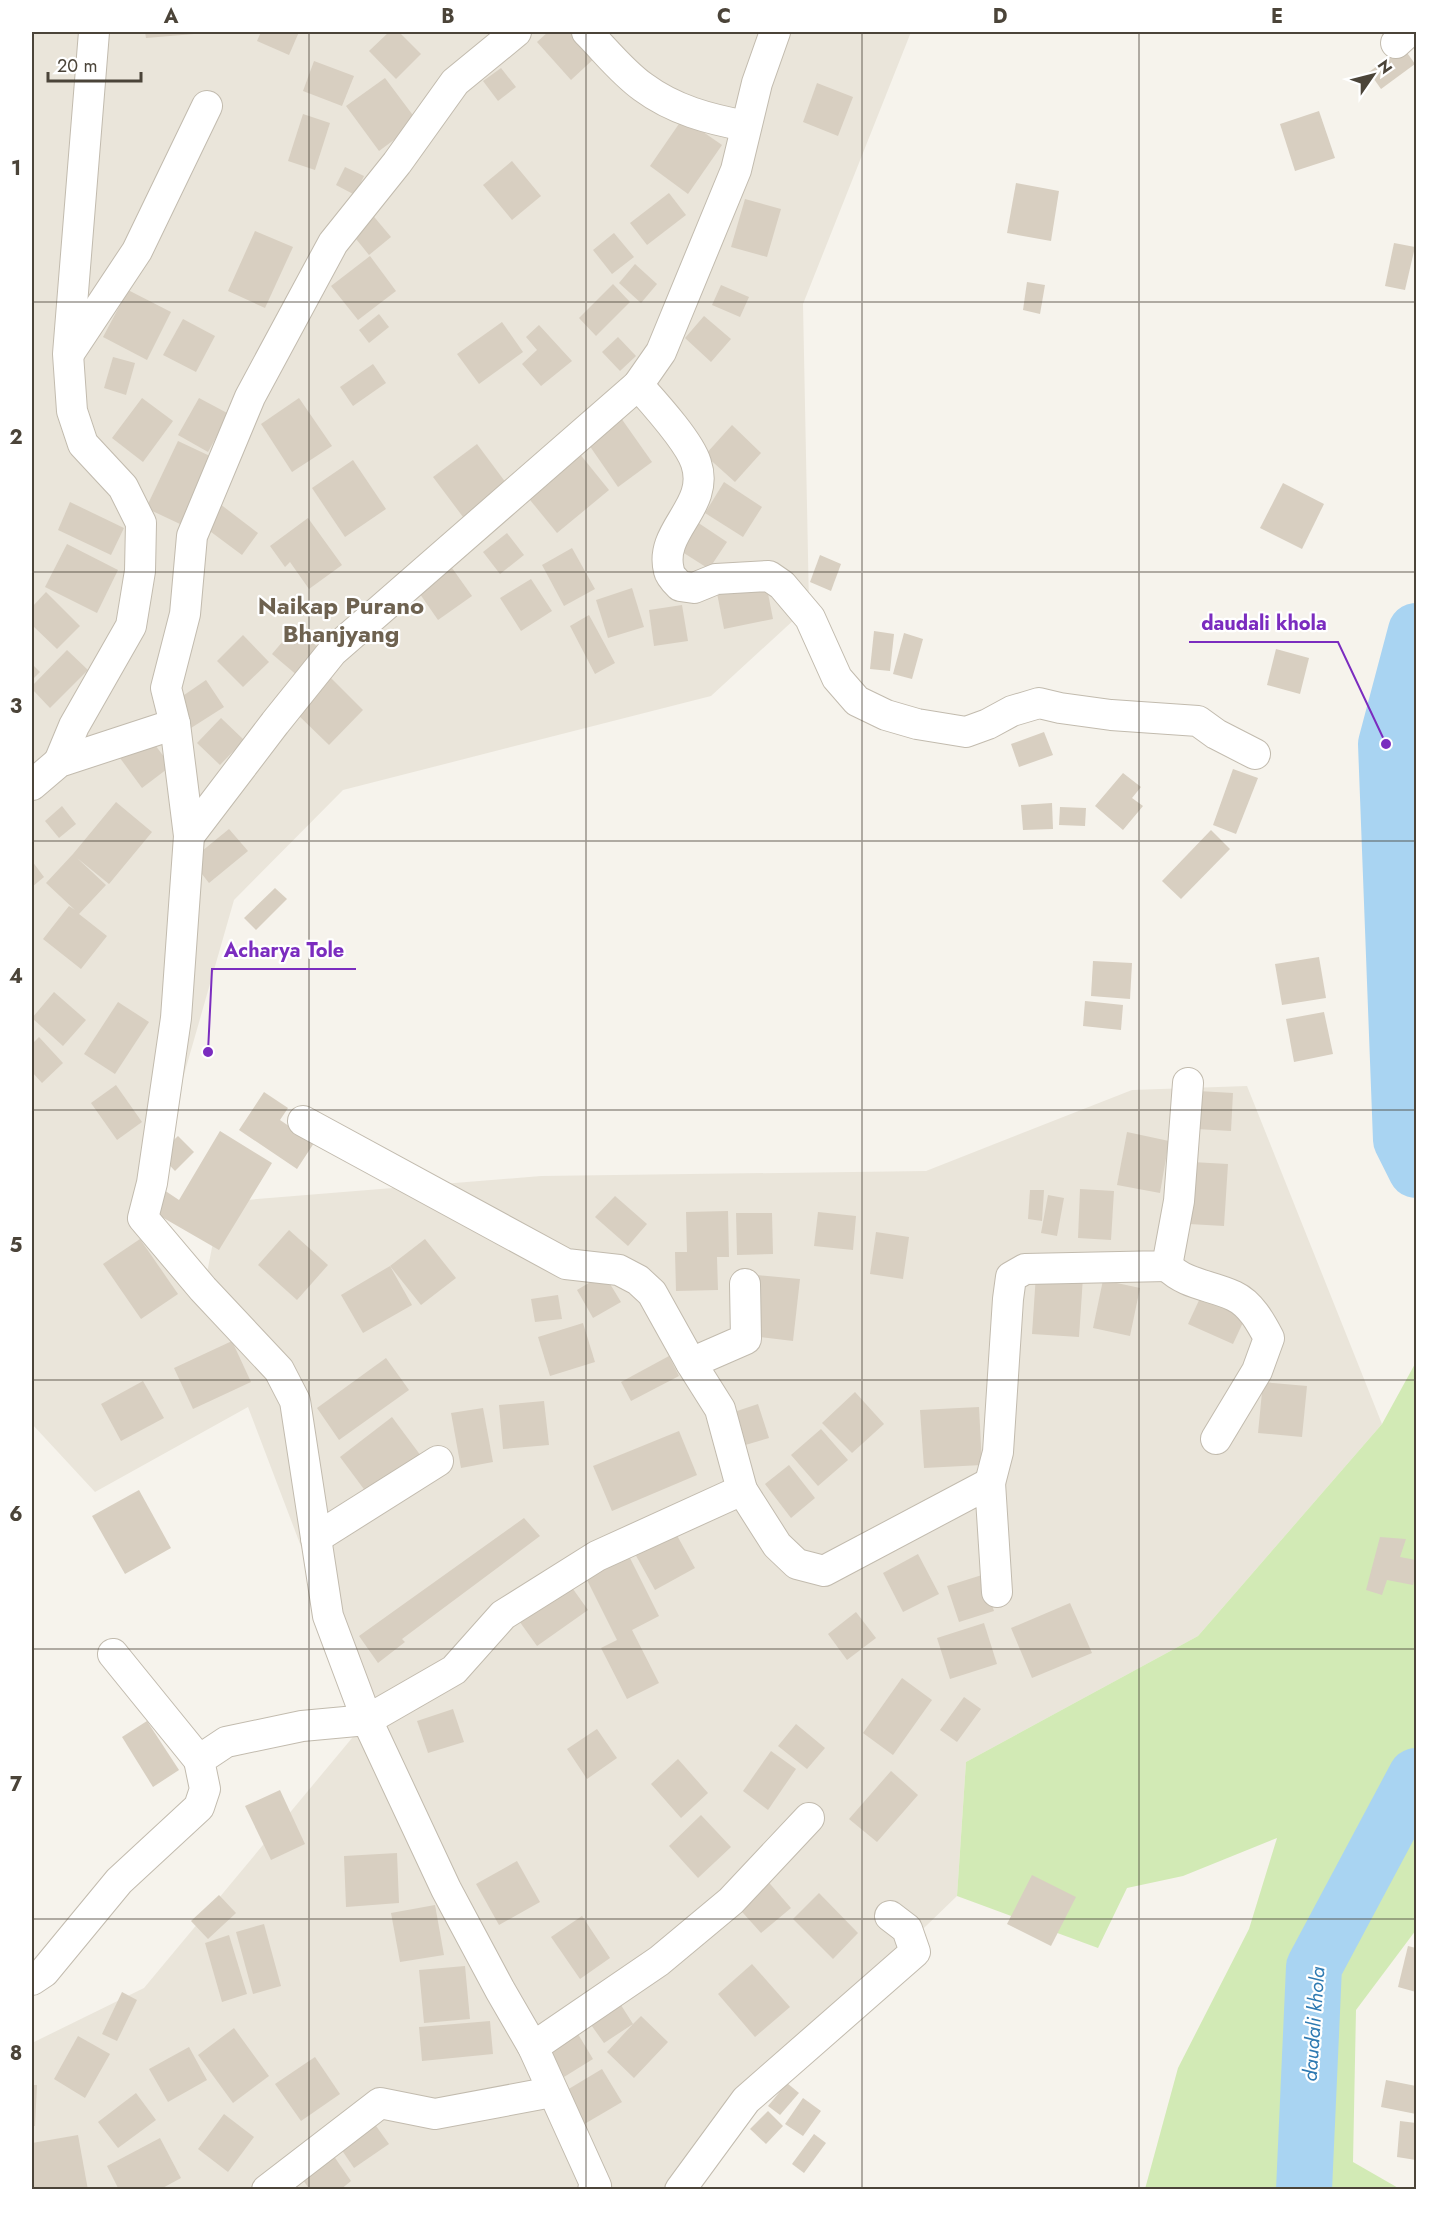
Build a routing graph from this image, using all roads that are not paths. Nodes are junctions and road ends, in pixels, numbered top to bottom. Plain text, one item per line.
1 (94, 32) edge
2 (516, 32) edge
3 (587, 32) edge
4 (775, 32) edge
5 (207, 106) dead end
6 (746, 126) junction
7 (68, 354) junction
8 (638, 385) junction
9 (175, 724) junction
10 (1255, 754) dead end
11 (59, 762) junction
12 (32, 785) edge
13 (189, 836) junction
14 (1188, 1083) dead end
15 (303, 1121) dead end
16 (1167, 1266) junction
17 (745, 1284) dead end
18 (691, 1363) junction
19 (1216, 1439) dead end
20 (438, 1461) dead end
21 (990, 1483) junction
22 (742, 1490) junction
23 (316, 1538) junction
24 (997, 1592) dead end
25 (113, 1653) dead end
26 (367, 1720) junction
27 (199, 1760) junction
28 (809, 1818) dead end
29 (890, 1916) dead end
30 (32, 1980) edge
31 (532, 2047) junction
32 (552, 2092) junction
33 (598, 2188) edge
34 (267, 2190) edge
35 (680, 2190) edge

1 - 7 street
2 - 9 street
3 - 6 street
4 - 6 street
5 - 7 street
6 - 8 street
7 - 11 street
8 - 10 street
8 - 13 street
9 - 11 street
9 - 13 street
11 - 12 street
13 - 23 street
14 - 16 street
15 - 18 street
16 - 19 street
16 - 21 street
17 - 18 street
18 - 22 street
20 - 23 street
21 - 22 street
21 - 24 street
22 - 26 street
23 - 26 street
25 - 27 street
26 - 27 street
26 - 31 street
27 - 30 street
28 - 31 street
29 - 35 street
31 - 32 street
32 - 33 street
32 - 34 street

